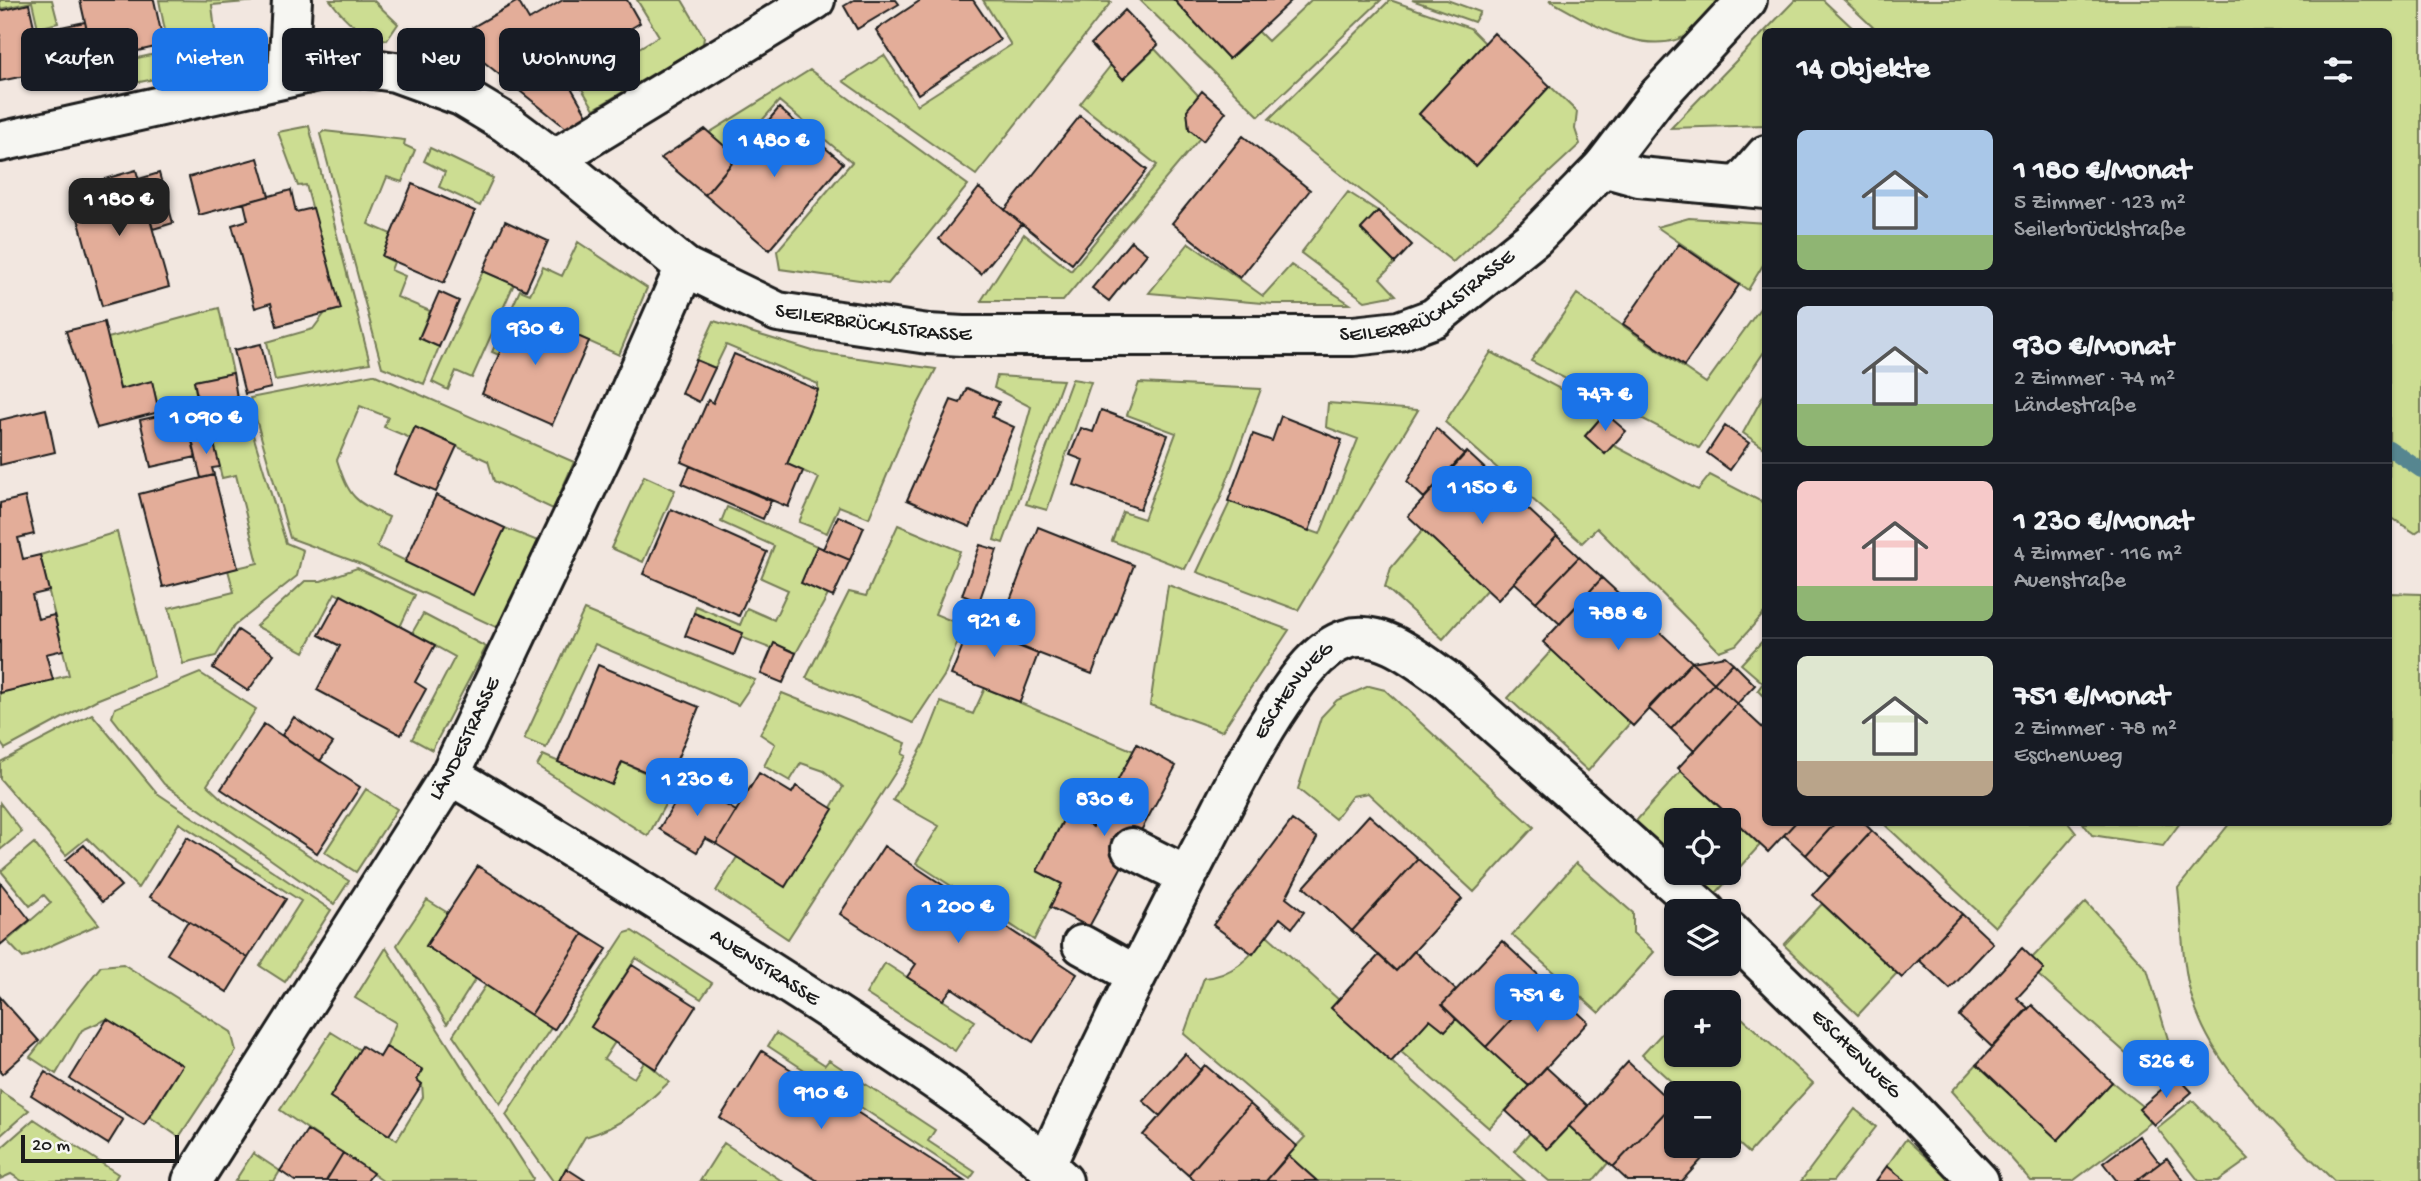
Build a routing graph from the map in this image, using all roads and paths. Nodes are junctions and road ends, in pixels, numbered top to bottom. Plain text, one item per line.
1 (292, 0) edge
2 (815, 0) edge
3 (1747, 0) edge
4 (291, 28) edge
5 (383, 70) edge
6 (282, 76) edge
7 (0, 142) edge
8 (554, 159) junction
9 (1762, 165) edge
10 (1603, 167) junction
11 (1753, 187) edge
12 (685, 267) junction
13 (450, 775) junction
14 (1131, 848) dead end
15 (1187, 876) junction
16 (1691, 899) edge
17 (1741, 943) edge
18 (1082, 946) dead end
19 (1136, 975) junction
20 (1055, 1173) edge
21 (192, 1181) edge
22 (1979, 1181) edge

1 - 4 street
2 - 8 street
3 - 10 street, SEILERBRÜCKLSTRASSE
5 - 8 street, SEILERBRÜCKLSTRASSE
6 - 7 street, SEILERBRÜCKLSTRASSE
8 - 12 street, SEILERBRÜCKLSTRASSE
9 - 11 street
10 - 11 street
10 - 12 street, SEILERBRÜCKLSTRASSE
12 - 13 street, LÄNDESTRASSE
13 - 20 street, AUENSTRASSE
13 - 21 street, LÄNDESTRASSE
14 - 15 street
15 - 16 street, ESCHENWEG
15 - 19 street, ESCHENWEG
17 - 22 street, ESCHENWEG
18 - 19 street
19 - 20 street, ESCHENWEG

